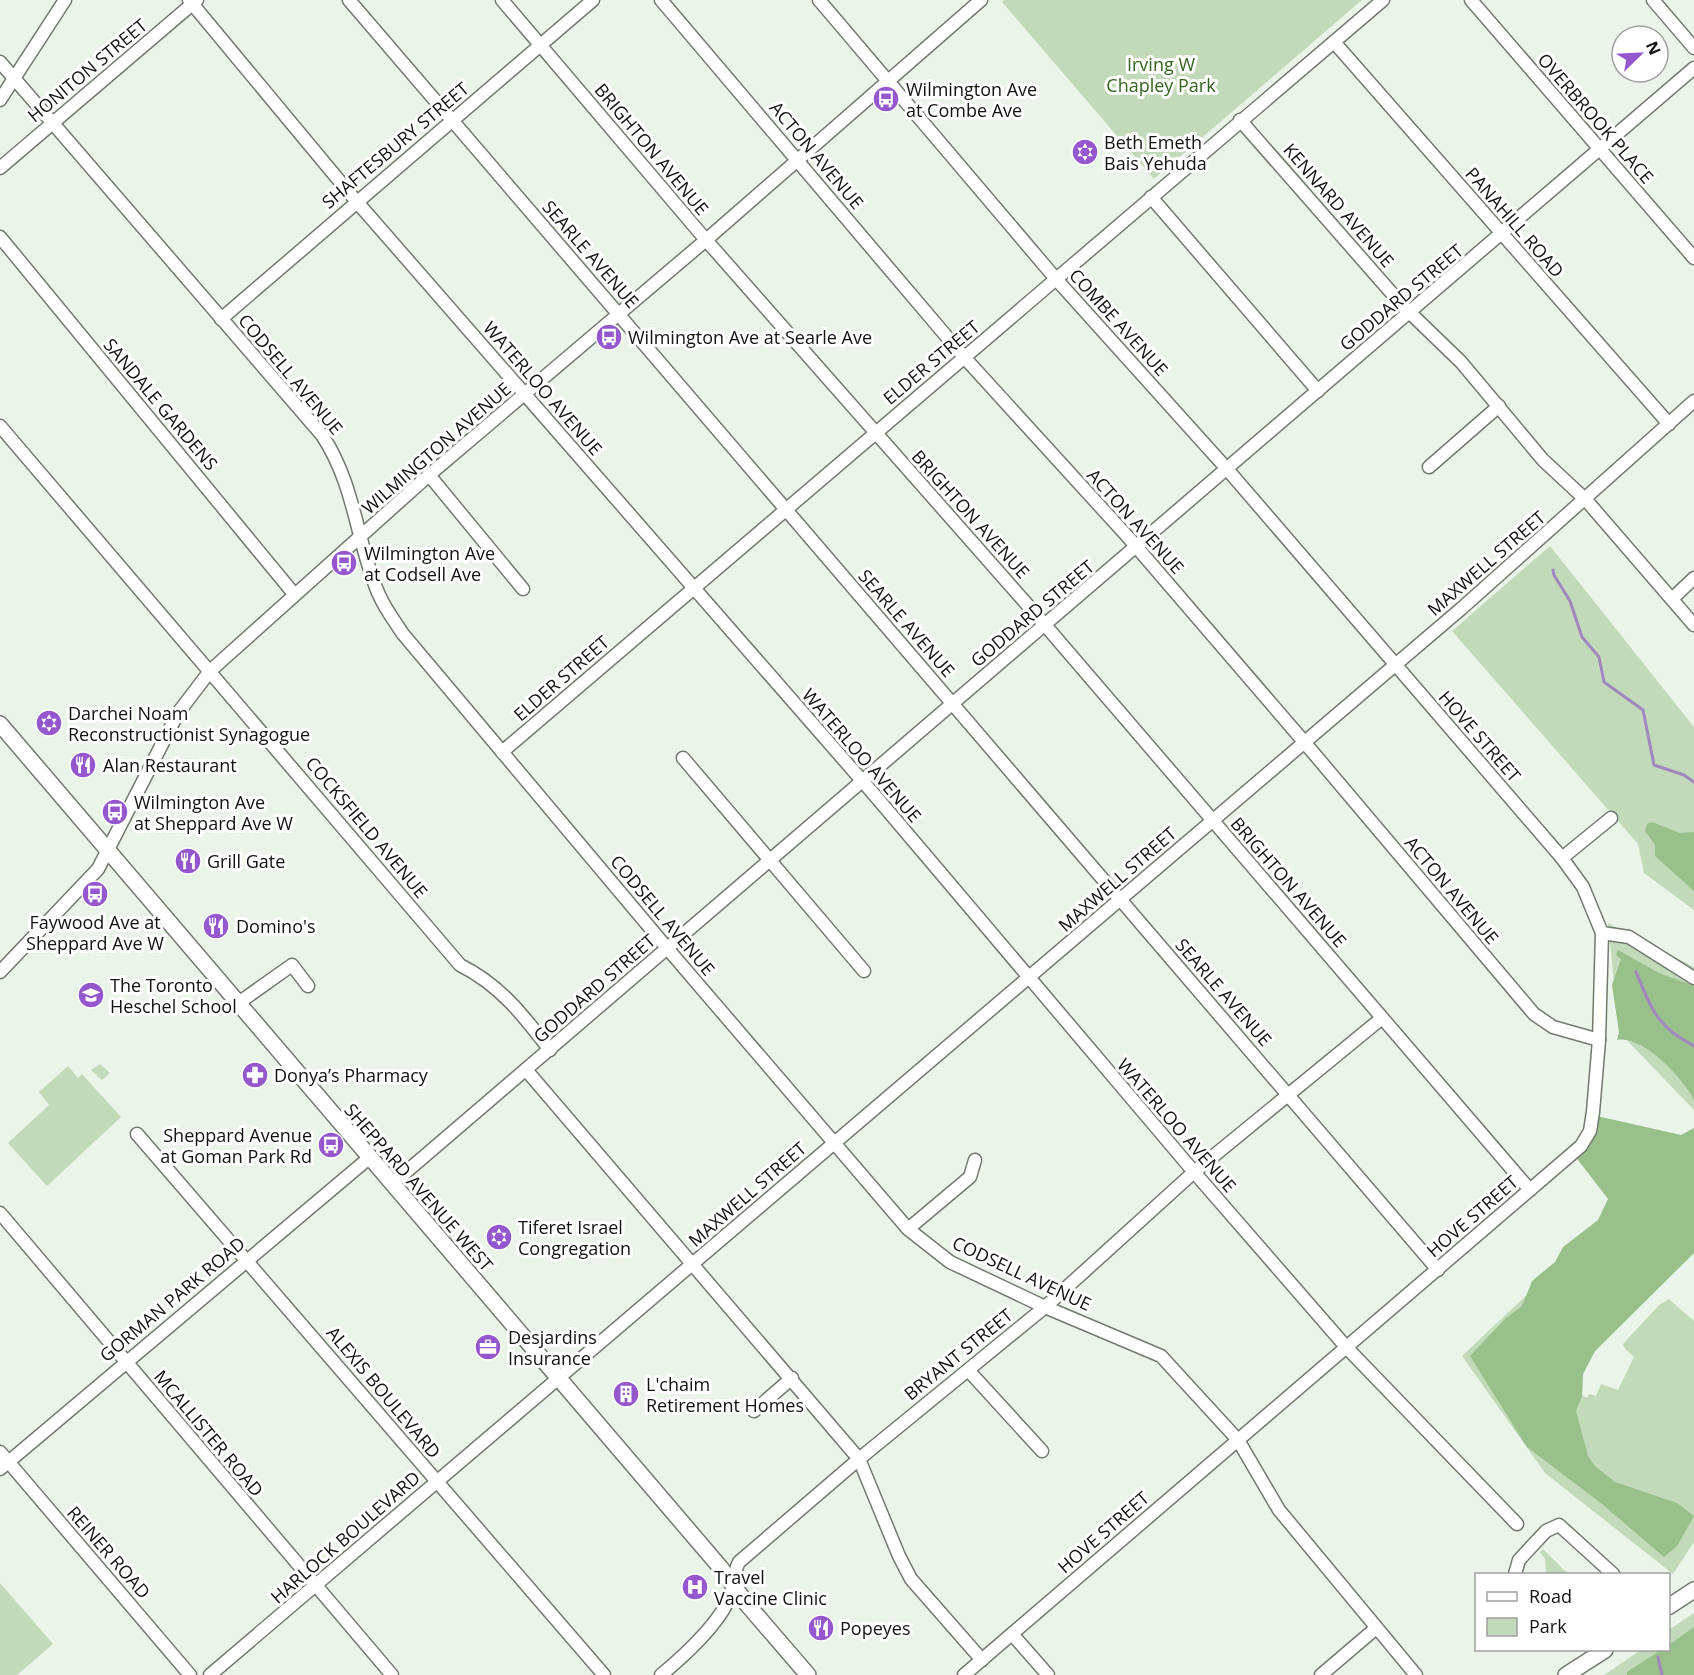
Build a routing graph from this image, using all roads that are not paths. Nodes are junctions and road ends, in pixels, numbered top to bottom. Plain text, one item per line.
1 (65, 0) edge
2 (349, 0) edge
3 (502, 0) edge
4 (593, 0) edge
5 (661, 0) edge
6 (819, 0) edge
7 (1383, 0) edge
8 (1471, 0) edge
9 (1653, 0) edge
10 (193, 1) edge
11 (979, 1) edge
12 (1334, 42) junction
13 (541, 46) junction
14 (1694, 48) edge
15 (0, 62) edge
16 (1694, 69) edge
17 (14, 78) junction
18 (887, 81) junction
19 (0, 100) edge
20 (452, 120) junction
21 (1240, 120) junction
22 (53, 123) junction
23 (1598, 149) junction
24 (797, 159) junction
25 (0, 168) edge
26 (1151, 196) junction
27 (357, 202) junction
28 (1502, 234) junction
29 (0, 237) edge
30 (706, 240) junction
31 (1694, 258) edge
32 (1056, 279) junction
33 (1410, 313) junction
34 (619, 314) junction
35 (221, 319) junction
36 (964, 357) junction
37 (1317, 391) junction
38 (525, 394) junction
39 (1694, 401) edge
40 (1499, 406) junction
41 (1669, 424) junction
42 (0, 426) edge
43 (875, 433) junction
44 (1429, 467) dead end
45 (1227, 469) junction
46 (429, 475) junction
47 (1586, 500) junction
48 (785, 508) junction
49 (359, 537) junction
50 (1137, 548) junction
51 (1694, 578) edge
52 (523, 589) dead end
53 (692, 589) junction
54 (294, 594) junction
55 (1672, 599) junction
56 (1045, 625) junction
57 (1694, 625) edge
58 (1395, 665) junction
59 (210, 671) junction
60 (953, 704) junction
61 (0, 724) edge
62 (1305, 743) junction
63 (502, 752) junction
64 (682, 758) dead end
65 (863, 782) junction
66 (1611, 818) dead end
67 (1213, 820) junction
68 (108, 853) junction
69 (1563, 858) junction
70 (769, 862) junction
71 (1120, 900) junction
72 (1602, 933) junction
73 (667, 948) junction
74 (864, 971) dead end
75 (0, 972) edge
76 (1027, 978) junction
77 (1694, 978) edge
78 (308, 987) dead end
79 (237, 1004) junction
80 (1382, 1018) junction
81 (1599, 1040) junction
82 (550, 1050) junction
83 (527, 1071) junction
84 (1288, 1095) junction
85 (137, 1134) dead end
86 (833, 1142) junction
87 (369, 1158) junction
88 (975, 1160) dead end
89 (1194, 1172) junction
90 (392, 1184) junction
91 (1530, 1190) junction
92 (0, 1213) edge
93 (909, 1229) junction
94 (247, 1258) junction
95 (695, 1264) junction
96 (1438, 1270) junction
97 (1045, 1306) junction
98 (1347, 1348) junction
99 (125, 1362) junction
100 (968, 1370) junction
101 (558, 1378) junction
102 (792, 1378) junction
103 (754, 1411) dead end
104 (1238, 1440) junction
105 (1042, 1451) dead end
106 (859, 1459) junction
107 (3, 1461) edge
108 (437, 1482) junction
109 (1517, 1524) dead end
110 (1516, 1573) edge
111 (1611, 1573) edge
112 (732, 1584) junction
113 (315, 1587) junction
114 (1694, 1590) edge
115 (1670, 1606) edge
116 (1376, 1629) junction
117 (1012, 1634) junction
118 (1603, 1651) edge
119 (982, 1660) junction
120 (190, 1675) edge
121 (210, 1675) edge
122 (392, 1675) edge
123 (604, 1675) edge
124 (662, 1675) edge
125 (808, 1675) edge
126 (964, 1675) edge
127 (1048, 1675) edge
128 (1321, 1675) edge
129 (1416, 1675) edge
130 (1566, 1675) edge

1 - 17 street
2 - 20 street, SEARLE AVENUE
3 - 13 street, BRIGHTON AVENUE
4 - 13 street, SHAFTESBURY STREET
5 - 24 street, ACTON AVENUE
6 - 18 street, COMBE AVENUE
7 - 12 street, ELDER STREET
8 - 23 street, OVERBROOK PLACE
9 - 14 street
10 - 22 street, HONITON STREET
10 - 27 street, WATERLOO AVENUE
11 - 18 street, WILMINGTON AVENUE
12 - 21 street, ELDER STREET
12 - 28 street, PANAHILL ROAD
13 - 20 street, SHAFTESBURY STREET
13 - 30 street, BRIGHTON AVENUE
15 - 17 street, CODSELL AVENUE
16 - 23 street, GODDARD STREET
17 - 19 street
17 - 22 street, CODSELL AVENUE
18 - 24 street, WILMINGTON AVENUE
18 - 32 street, COMBE AVENUE
20 - 27 street, SHAFTESBURY STREET
20 - 34 street, SEARLE AVENUE
21 - 26 street, ELDER STREET
21 - 33 street, KENNARD AVENUE
22 - 25 street, HONITON STREET
22 - 35 street, CODSELL AVENUE
23 - 28 street, GODDARD STREET
23 - 31 street, OVERBROOK PLACE
24 - 30 street, WILMINGTON AVENUE
24 - 36 street, ACTON AVENUE
26 - 32 street, ELDER STREET
26 - 37 street
27 - 35 street, SHAFTESBURY STREET
27 - 38 street, WATERLOO AVENUE
28 - 33 street, GODDARD STREET
28 - 41 street, PANAHILL ROAD
29 - 54 street, SANDALE GARDENS
30 - 34 street, WILMINGTON AVENUE
30 - 43 street, BRIGHTON AVENUE
32 - 36 street, ELDER STREET
32 - 45 street, COMBE AVENUE
33 - 37 street, GODDARD STREET
33 - 40 street, KENNARD AVENUE
34 - 38 street, WILMINGTON AVENUE
34 - 48 street, SEARLE AVENUE
35 - 49 street, CODSELL AVENUE
36 - 43 street, ELDER STREET
36 - 50 street, ACTON AVENUE
37 - 45 street, GODDARD STREET
38 - 46 street, WILMINGTON AVENUE
38 - 53 street, WATERLOO AVENUE
39 - 41 street, MAXWELL STREET
40 - 44 street
40 - 47 street, KENNARD AVENUE
41 - 47 street, MAXWELL STREET
42 - 59 street, COCKSFIELD AVENUE
43 - 48 street, ELDER STREET
43 - 56 street, BRIGHTON AVENUE
45 - 50 street, GODDARD STREET
45 - 58 street, COMBE AVENUE
46 - 49 street, WILMINGTON AVENUE
46 - 52 street
47 - 55 street, KENNARD AVENUE
47 - 58 street, MAXWELL STREET
48 - 53 street, ELDER STREET
48 - 60 street, SEARLE AVENUE
49 - 54 street, WILMINGTON AVENUE
49 - 63 street, CODSELL AVENUE
50 - 56 street, GODDARD STREET
50 - 62 street, ACTON AVENUE
51 - 55 street
53 - 63 street, ELDER STREET
53 - 65 street, WATERLOO AVENUE
54 - 59 street, WILMINGTON AVENUE
55 - 57 street, KENNARD AVENUE
56 - 60 street, GODDARD STREET
56 - 67 street, BRIGHTON AVENUE
58 - 62 street, MAXWELL STREET
58 - 69 street, HOVE STREET
59 - 68 street, WILMINGTON AVENUE
59 - 82 street, COCKSFIELD AVENUE
60 - 65 street, GODDARD STREET
60 - 71 street, SEARLE AVENUE
61 - 68 main road, SHEPPARD AVENUE WEST
62 - 67 street, MAXWELL STREET
62 - 81 street, ACTON AVENUE
63 - 73 street, CODSELL AVENUE
64 - 70 street
65 - 70 street, GODDARD STREET
65 - 76 street, WATERLOO AVENUE
66 - 69 street
67 - 71 street, MAXWELL STREET
67 - 80 street, BRIGHTON AVENUE
68 - 75 street, WILMINGTON AVENUE
68 - 79 main road, SHEPPARD AVENUE WEST
69 - 72 street, HOVE STREET
70 - 73 street, GODDARD STREET
70 - 74 street
71 - 76 street, MAXWELL STREET
71 - 84 street, SEARLE AVENUE
72 - 77 street
72 - 81 street, HOVE STREET
73 - 82 street, GODDARD STREET
73 - 86 street, CODSELL AVENUE
76 - 86 street, MAXWELL STREET
76 - 89 street, WATERLOO AVENUE
78 - 79 street
79 - 87 main road, SHEPPARD AVENUE WEST
80 - 84 street, BRYANT STREET
80 - 91 street, BRIGHTON AVENUE
81 - 91 street, HOVE STREET
82 - 83 street, GODDARD STREET
83 - 90 street, GODDARD STREET
83 - 95 street
84 - 89 street, BRYANT STREET
84 - 96 street, SEARLE AVENUE
85 - 94 street, ALEXIS BOULEVARD
86 - 93 street, CODSELL AVENUE
86 - 95 street, MAXWELL STREET
87 - 90 main road, SHEPPARD AVENUE WEST
87 - 94 street, GORMAN PARK ROAD
88 - 93 street
89 - 97 street, BRYANT STREET
89 - 98 street, WATERLOO AVENUE
90 - 101 main road, SHEPPARD AVENUE WEST
91 - 96 street, HOVE STREET
92 - 99 street, MCALLISTER ROAD
93 - 97 street, CODSELL AVENUE
94 - 99 street, GORMAN PARK ROAD
94 - 108 street, ALEXIS BOULEVARD
95 - 101 street, MAXWELL STREET
95 - 102 street
96 - 98 street, HOVE STREET
97 - 100 street, BRYANT STREET
97 - 104 street, CODSELL AVENUE
98 - 104 street, HOVE STREET
98 - 109 street, WATERLOO AVENUE
99 - 107 street, GORMAN PARK ROAD
99 - 113 street, MCALLISTER ROAD
100 - 105 street
100 - 106 street, BRYANT STREET
101 - 108 street, HARLOCK BOULEVARD
101 - 112 main road, SHEPPARD AVENUE WEST
102 - 103 street
102 - 106 street
104 - 116 street, CODSELL AVENUE
104 - 117 street, HOVE STREET
106 - 112 street, BRYANT STREET
106 - 119 street
107 - 120 street, REINER ROAD
108 - 113 street, HARLOCK BOULEVARD
108 - 123 street, ALEXIS BOULEVARD
110 - 111 street
112 - 124 street, BRYANT STREET
112 - 125 main road, SHEPPARD AVENUE WEST
113 - 121 street, HARLOCK BOULEVARD
113 - 122 street, MCALLISTER ROAD
114 - 115 main road
116 - 128 street
116 - 129 street, CODSELL AVENUE
117 - 119 street, HOVE STREET
117 - 127 street
118 - 130 main road
119 - 126 street, HOVE STREET

